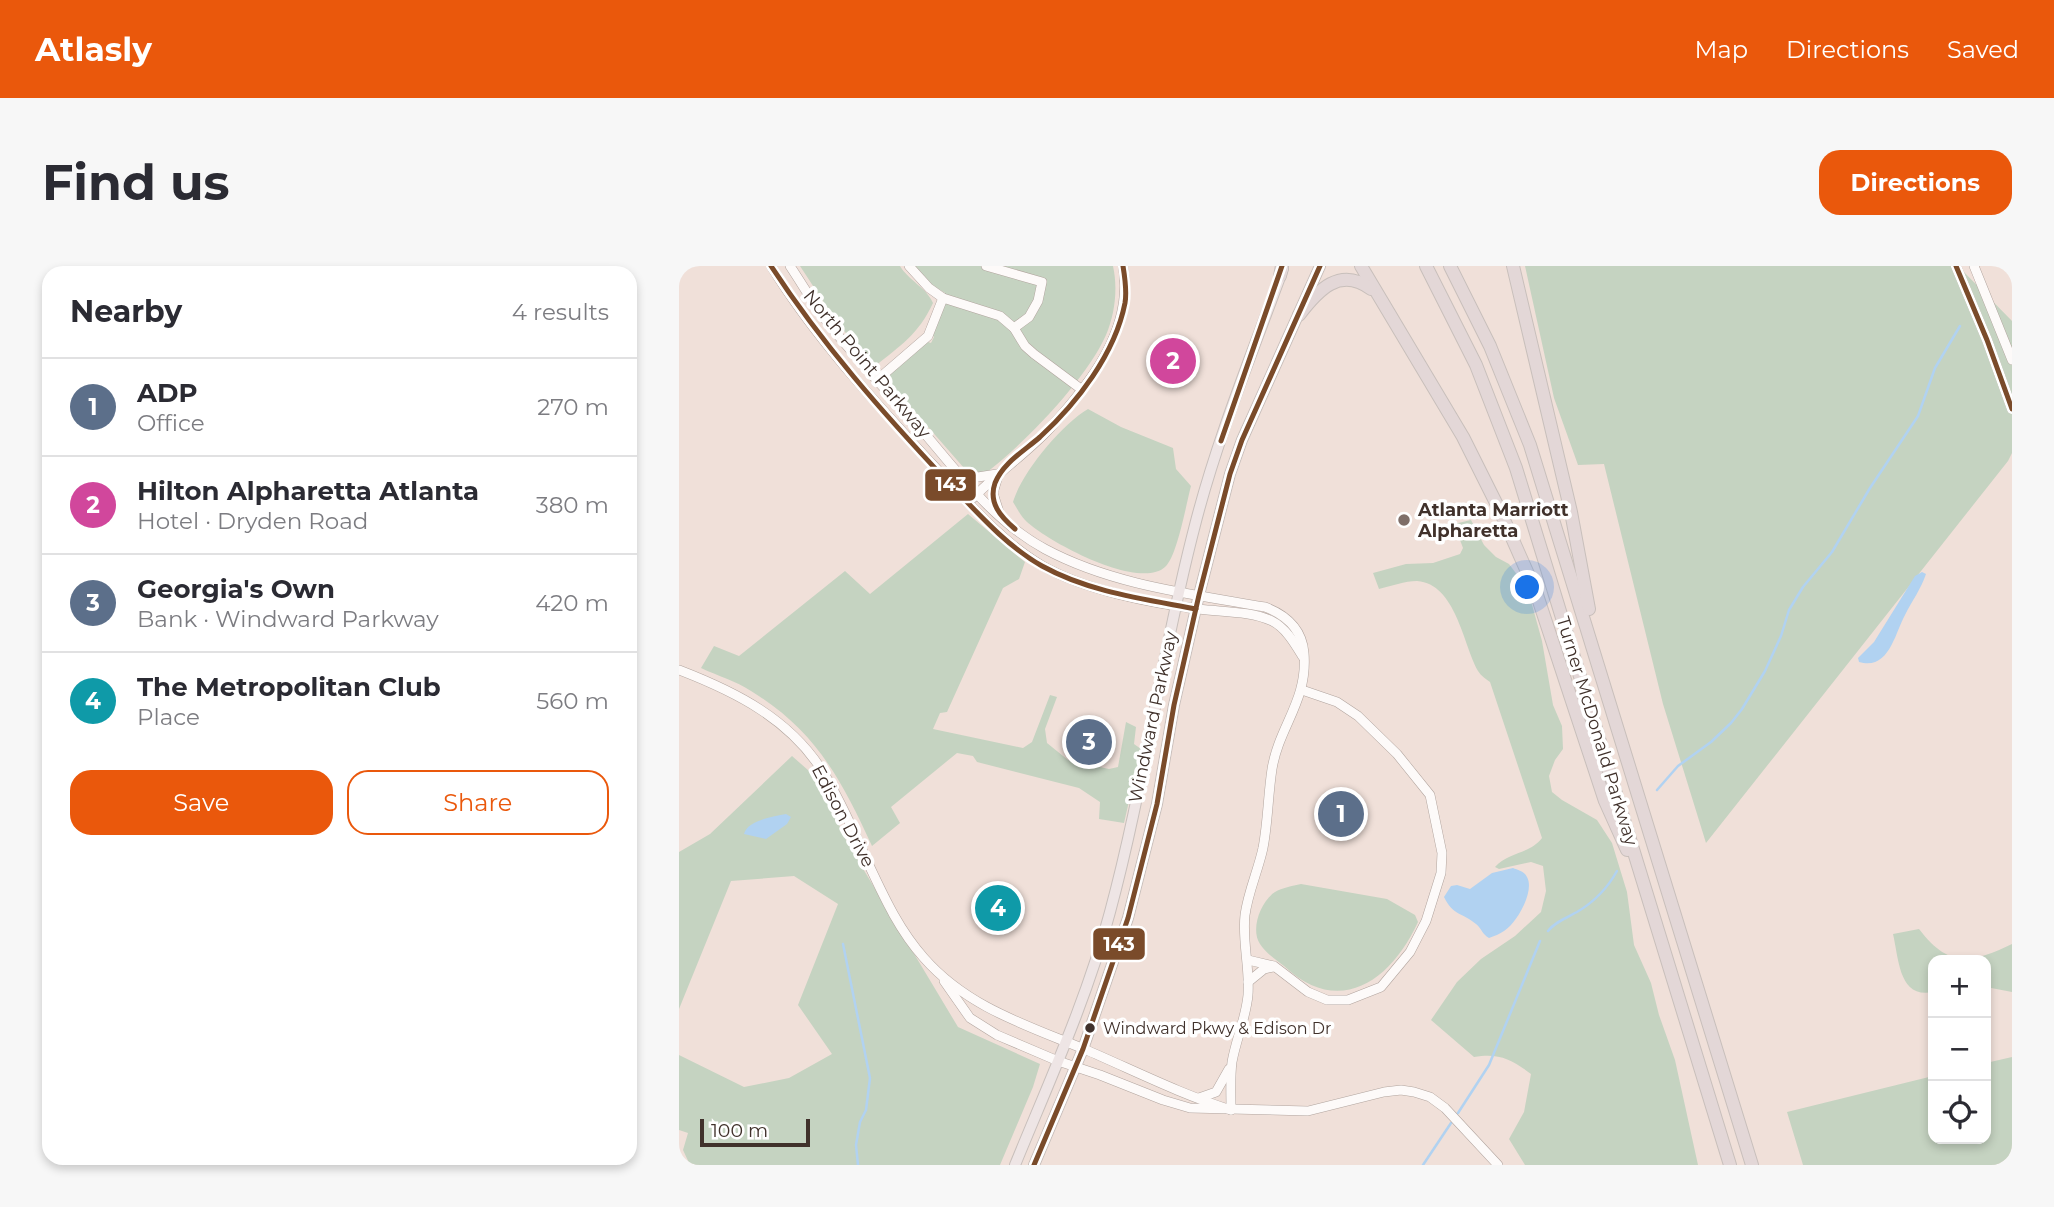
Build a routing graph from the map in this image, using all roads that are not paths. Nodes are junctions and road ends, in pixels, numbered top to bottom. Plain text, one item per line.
1 (771, 266) edge
2 (790, 266) edge
3 (909, 266) edge
4 (986, 266) edge
5 (1123, 266) edge
6 (1320, 266) edge
7 (1361, 266) edge
8 (1426, 266) edge
9 (1450, 266) edge
10 (1513, 266) edge
11 (1956, 266) edge
12 (1974, 266) edge
13 (1282, 269) edge
14 (943, 298) junction
15 (1383, 302) junction
16 (1299, 315) junction
17 (1014, 328) junction
18 (2012, 360) edge
19 (877, 380) junction
20 (1081, 389) junction
21 (2012, 409) edge
22 (959, 474) junction
23 (999, 474) junction
24 (977, 493) junction
25 (968, 503) junction
26 (1001, 518) junction
27 (1180, 591) junction
28 (1199, 595) junction
29 (1177, 605) junction
30 (1196, 609) junction
31 (1304, 658) junction
32 (679, 670) edge
33 (1601, 671) junction
34 (1302, 690) junction
35 (1647, 899) junction
36 (1248, 960) junction
37 (1274, 966) junction
38 (939, 974) junction
39 (1248, 982) junction
40 (1065, 1043) junction
41 (1083, 1049) junction
42 (1058, 1061) junction
43 (1232, 1064) junction
44 (1075, 1067) junction
45 (1194, 1098) junction
46 (1231, 1110) junction
47 (1015, 1165) edge
48 (1034, 1165) edge
49 (1498, 1165) edge
50 (1730, 1165) edge
51 (1752, 1165) edge

1 - 25 street, North Point Parkway
2 - 19 street, North Point Parkway
3 - 14 street
4 - 17 street
5 - 20 street
6 - 16 main road, Windward Parkway
7 - 15 highway
8 - 35 highway, Turner McDonald Parkway
9 - 33 highway, Turner McDonald Parkway
10 - 33 highway
11 - 21 street
12 - 18 street
13 - 27 main road, Windward Parkway
14 - 17 street
14 - 19 street
15 - 16 highway
15 - 35 highway
16 - 28 main road, Windward Parkway
17 - 20 street
19 - 22 street, North Point Parkway
20 - 23 street
22 - 23 street
22 - 24 street, North Point Parkway
23 - 24 street
23 - 26 street
24 - 25 street
24 - 26 street, North Point Parkway
25 - 29 street, North Point Parkway
26 - 27 street, North Point Parkway
27 - 28 street, North Point Parkway
27 - 29 main road, Windward Parkway
28 - 30 main road, Windward Parkway
28 - 31 street, North Point Parkway
29 - 30 street, North Point Parkway
29 - 40 main road, Windward Parkway
30 - 31 street, North Point Parkway
30 - 41 main road, Windward Parkway
31 - 34 street
32 - 38 street, Edison Drive
33 - 51 highway, Turner McDonald Parkway
34 - 36 street
34 - 37 street
35 - 50 highway, Turner McDonald Parkway
36 - 37 street
36 - 39 street
37 - 39 street
38 - 40 street, Edison Drive
38 - 42 street, Edison Drive
39 - 43 street
40 - 41 street, Edison Drive
40 - 42 main road, Windward Parkway
41 - 44 main road, Windward Parkway
41 - 45 street, Edison Drive
42 - 44 street, Edison Drive
42 - 47 main road, Windward Parkway
43 - 45 street
43 - 46 street
44 - 46 street, Edison Drive
44 - 48 main road, Windward Parkway
45 - 46 street, Edison Drive
46 - 49 street

